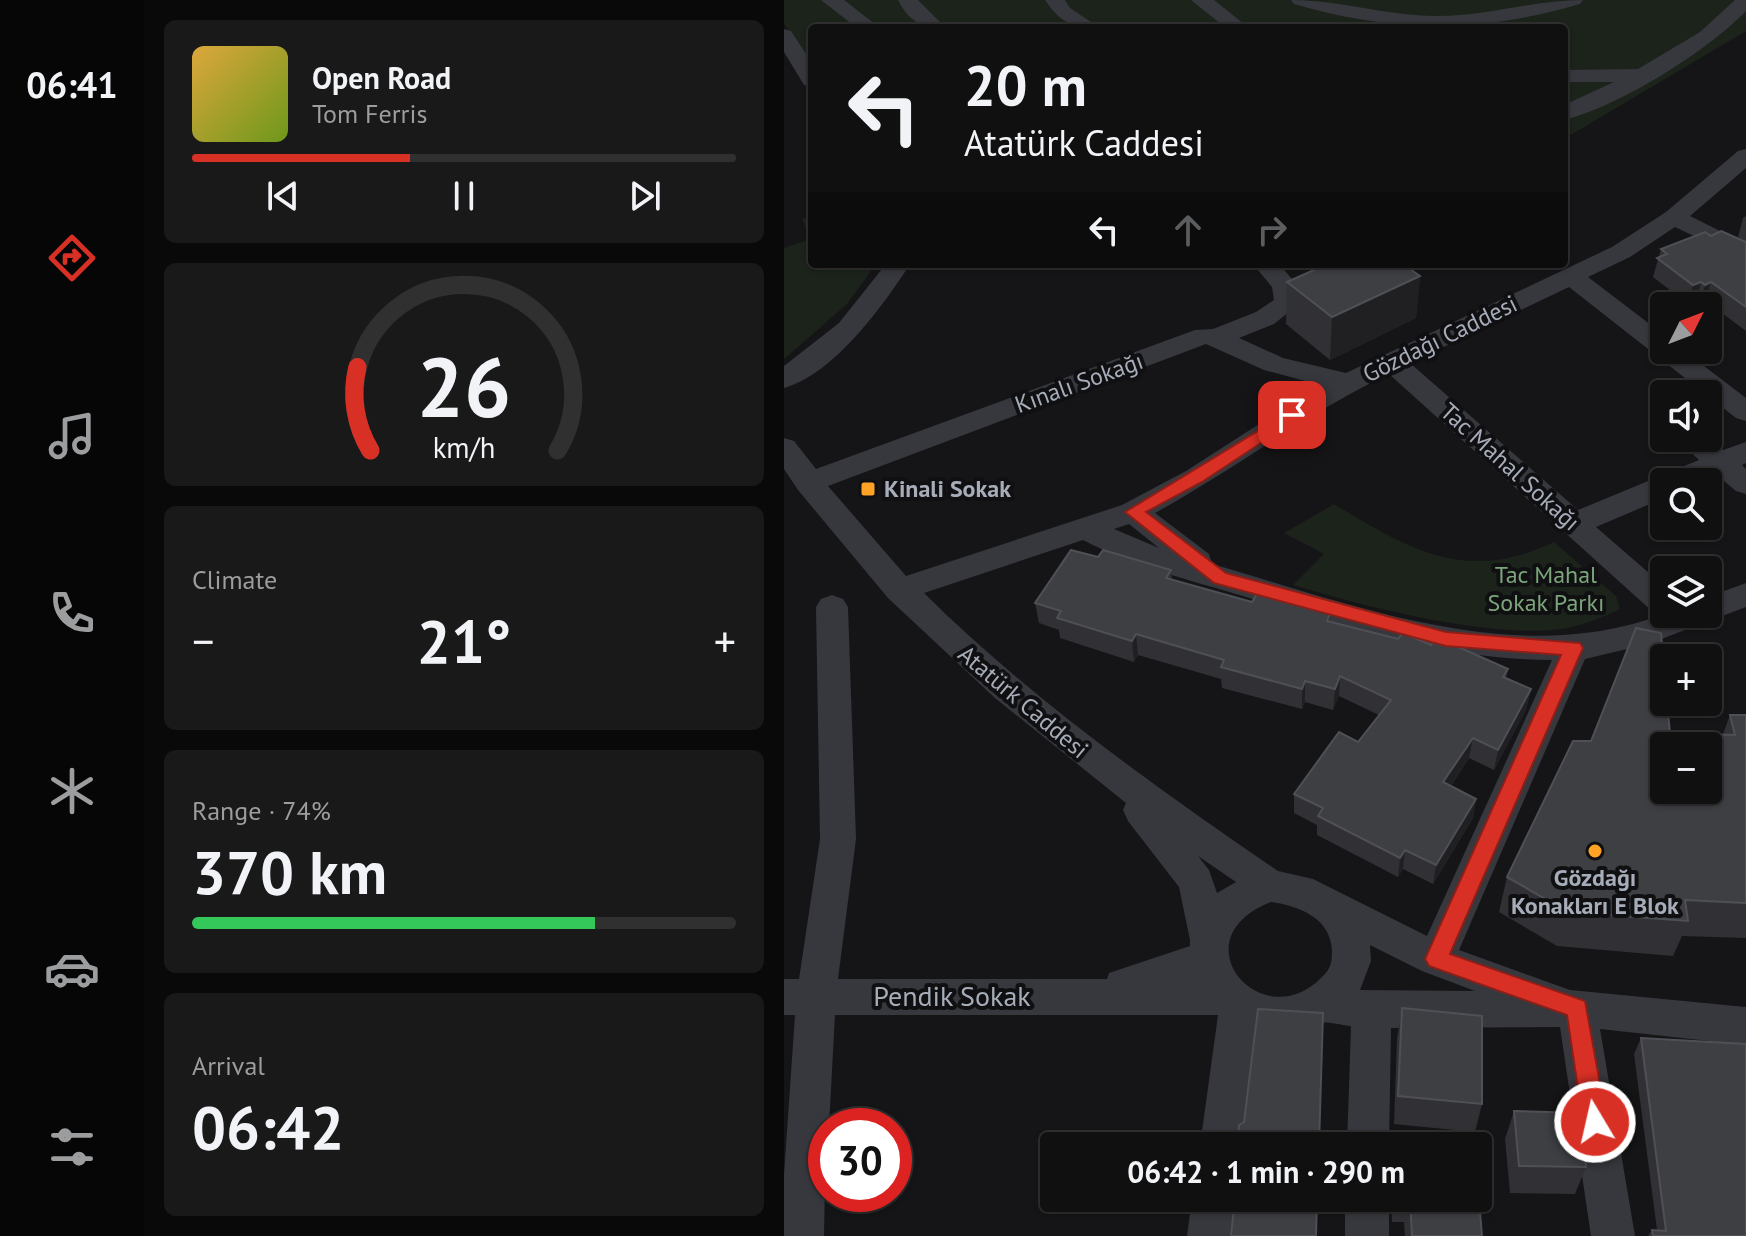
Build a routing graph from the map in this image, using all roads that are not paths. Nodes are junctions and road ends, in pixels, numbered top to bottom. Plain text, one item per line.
1 (831, 0) edge
2 (908, 0) edge
3 (1055, 0) edge
4 (1201, 0) edge
5 (1301, 0) edge
6 (1350, 0) edge
7 (1483, 0) edge
8 (1495, 0) edge
9 (1573, 0) edge
10 (1746, 0) edge
11 (1542, 10) junction
12 (864, 24) edge
13 (931, 24) edge
14 (1083, 24) edge
15 (1234, 24) edge
16 (784, 35) edge
17 (808, 74) edge
18 (1642, 75) junction
19 (1568, 76) edge
20 (1595, 99) junction
21 (1568, 102) edge
22 (1568, 111) edge
23 (1746, 156) edge
24 (1674, 217) junction
25 (1746, 254) edge
26 (895, 268) edge
27 (1269, 268) edge
28 (1573, 278) junction
29 (1217, 337) junction
30 (1650, 337) edge
31 (1392, 362) junction
32 (1684, 364) edge
33 (784, 379) edge
34 (1350, 382) junction
35 (1746, 412) edge
36 (784, 448) edge
37 (1733, 457) edge
38 (1707, 468) edge
39 (808, 483) junction
40 (1746, 484) edge
41 (1650, 492) edge
42 (1133, 512) junction
43 (1574, 524) junction
44 (1087, 529) junction
45 (1220, 578) junction
46 (1650, 584) edge
47 (899, 590) junction
48 (1746, 595) edge
49 (1722, 602) edge
50 (832, 607) dead end
51 (1651, 628) edge
52 (1574, 648) junction
53 (1114, 777) junction
54 (1270, 886) junction
55 (1335, 909) junction
56 (1208, 947) junction
57 (1436, 959) junction
58 (1087, 996) junction
59 (800, 997) edge
60 (1234, 1000) junction
61 (1321, 1004) junction
62 (1577, 1008) junction
63 (1371, 1010) junction
64 (1746, 1026) edge
65 (1222, 1132) edge
66 (1368, 1132) edge
67 (1212, 1212) edge
68 (1367, 1212) edge
69 (802, 1236) edge
70 (1209, 1236) edge
71 (1367, 1236) edge
72 (1613, 1236) edge

1 - 12 street
2 - 13 street
3 - 14 street
4 - 15 street
5 - 11 street
6 - 7 street
8 - 11 street
9 - 11 street
10 - 18 street
16 - 17 street
18 - 19 street
18 - 20 street
20 - 21 street
20 - 22 street
23 - 24 street, Gözdağı Caddesi
24 - 25 street
24 - 28 street, Gözdağı Caddesi
26 - 33 street
27 - 29 street, Kınalı Sokağı
28 - 30 street
28 - 31 street, Gözdağı Caddesi
29 - 34 street
29 - 39 street, Kınalı Sokağı
31 - 34 street, Gözdağı Caddesi
31 - 43 street, Tac Mahal Sokağı
32 - 35 street
34 - 42 street, Gözdağı Caddesi
36 - 39 street, Atatürk Caddesi
37 - 38 street
37 - 40 street
39 - 47 street, Atatürk Caddesi
41 - 43 street
42 - 44 street, Gözdağı Caddesi
42 - 45 street
43 - 46 street, Tac Mahal Sokağı
44 - 45 street
44 - 47 street, Gözdağı Caddesi
45 - 52 street
47 - 53 street, Atatürk Caddesi
48 - 49 street
50 - 59 street
51 - 52 street
52 - 57 street
53 - 54 street, Atatürk Caddesi
53 - 56 street
54 - 55 street
54 - 56 street
55 - 57 street
55 - 61 street
56 - 58 street, Pendik Sokak
56 - 60 street
57 - 62 street
58 - 59 street, Pendik Sokak
58 - 60 street, Pendik Sokak
59 - 69 street
60 - 61 street
60 - 65 street
61 - 63 street
62 - 63 street
62 - 64 street
62 - 72 street
63 - 66 street
67 - 70 street
68 - 71 street

